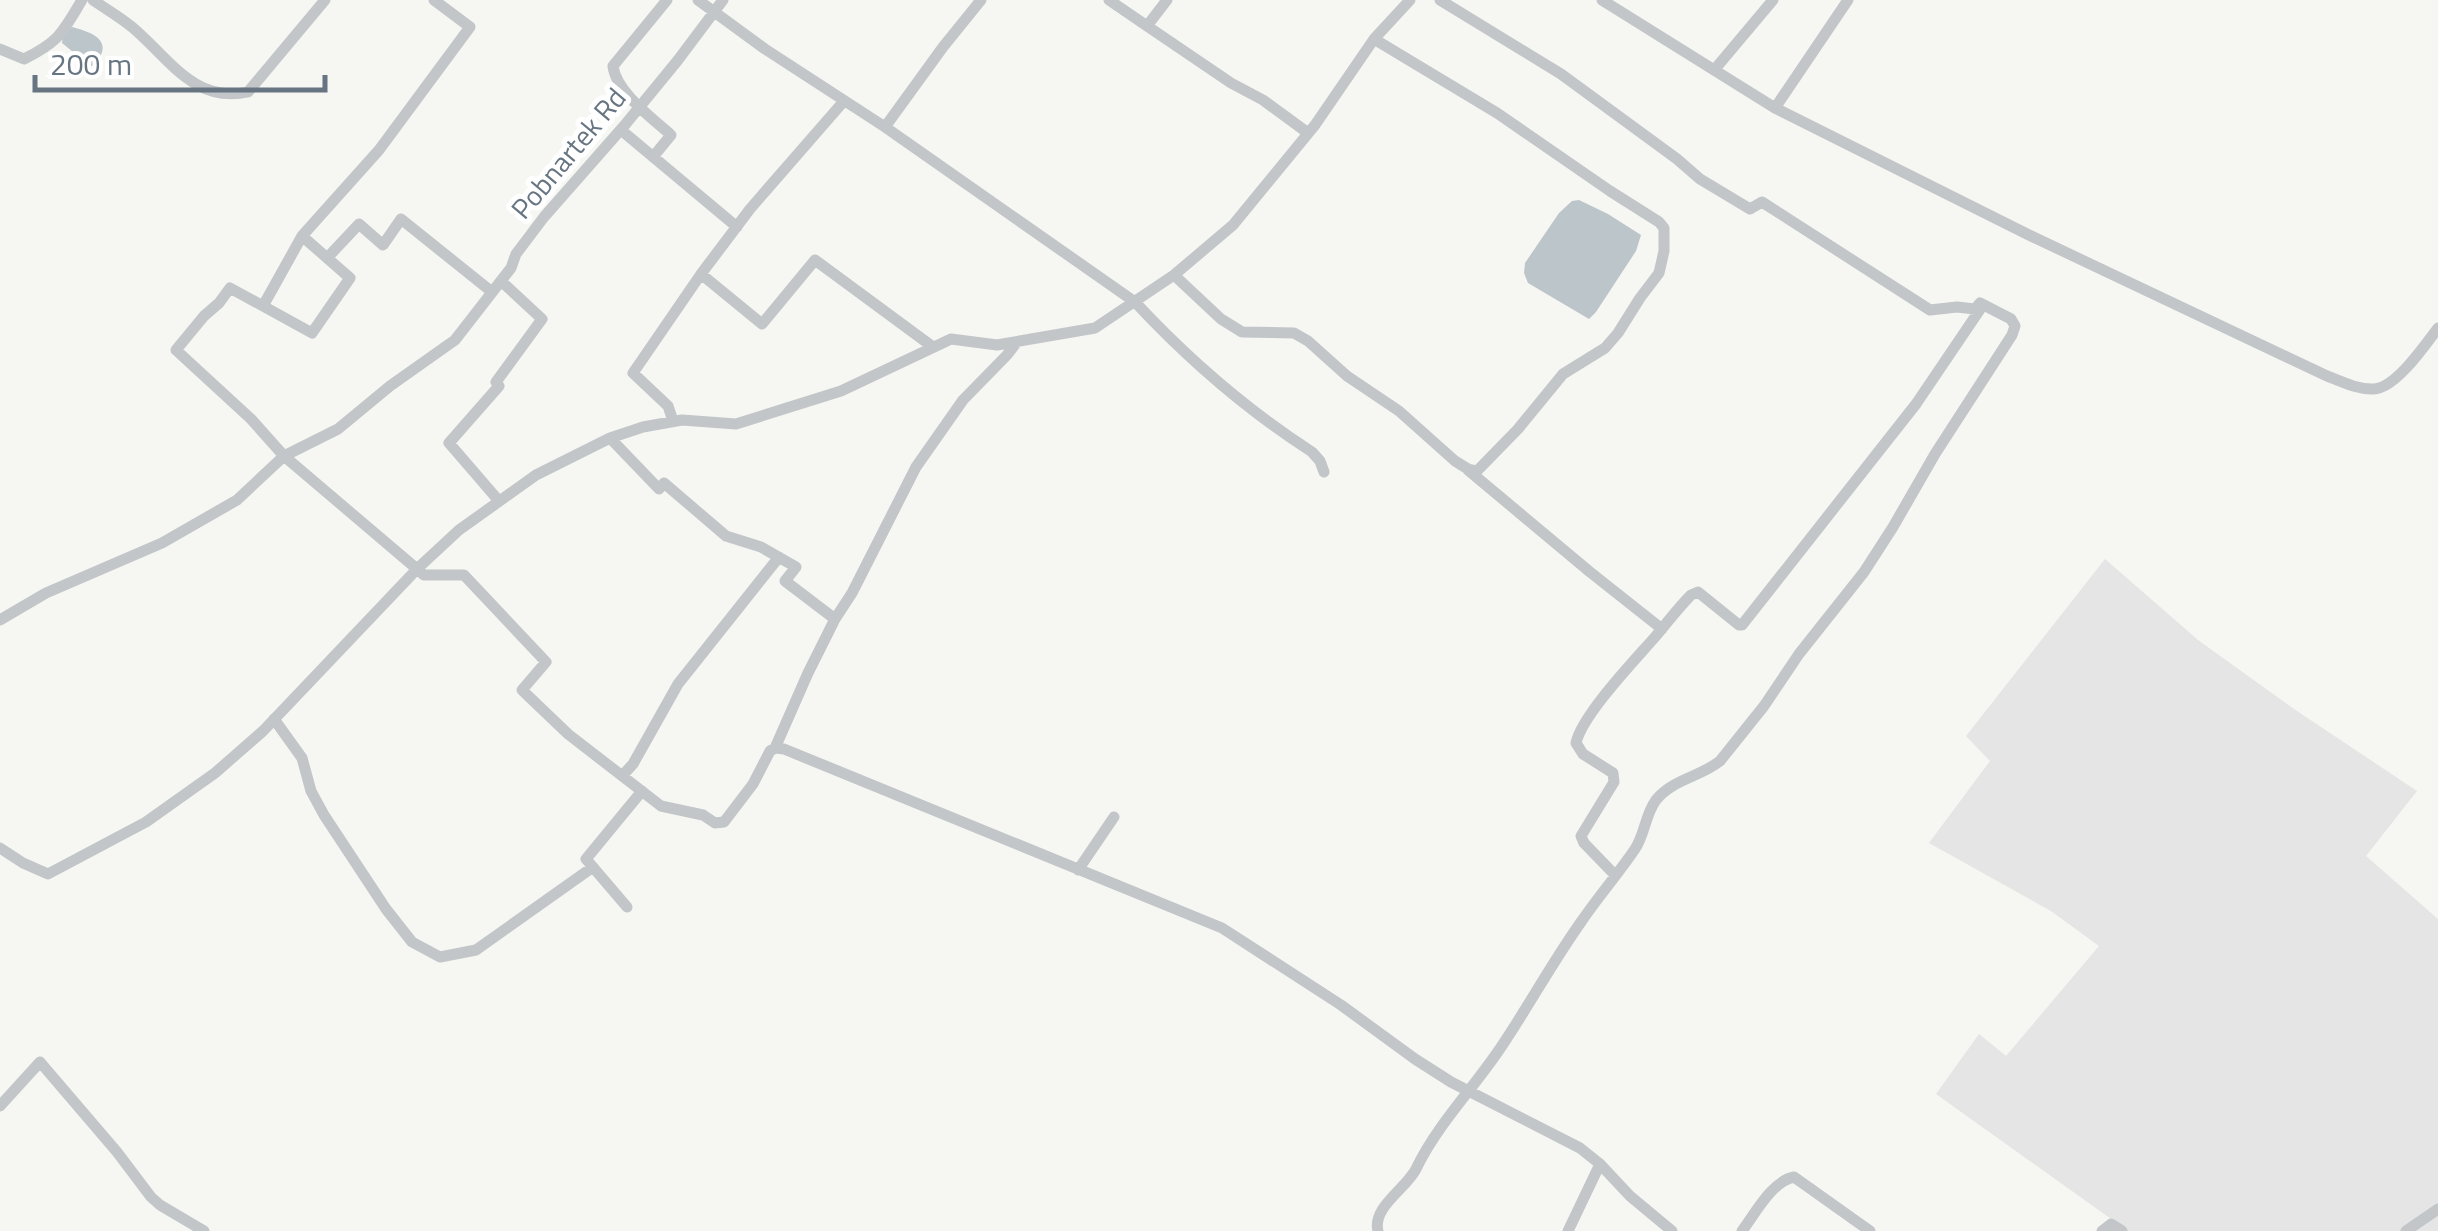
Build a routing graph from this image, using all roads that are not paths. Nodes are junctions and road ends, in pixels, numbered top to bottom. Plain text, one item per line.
1 (82, 0) edge
2 (93, 0) edge
3 (325, 0) edge
4 (434, 0) edge
5 (667, 0) edge
6 (698, 0) edge
7 (723, 0) edge
8 (981, 0) edge
9 (1109, 0) edge
10 (1168, 0) edge
11 (1410, 0) edge
12 (1440, 0) edge
13 (1602, 0) edge
14 (1773, 0) edge
15 (1848, 0) edge
16 (1618, 4) edge
17 (714, 11) junction
18 (1147, 26) junction
19 (1374, 39) junction
20 (0, 49) edge
21 (1715, 70) junction
22 (844, 102) junction
23 (640, 107) junction
24 (1776, 108) junction
25 (885, 128) junction
26 (621, 130) junction
27 (1308, 133) junction
28 (653, 157) junction
29 (736, 227) junction
30 (302, 236) junction
31 (328, 257) junction
32 (701, 274) junction
33 (1174, 275) junction
34 (501, 282) junction
35 (492, 292) junction
36 (1135, 302) junction
37 (1983, 304) junction
38 (263, 306) junction
39 (2438, 328) edge
40 (1017, 342) junction
41 (932, 347) junction
42 (673, 421) junction
43 (610, 438) junction
44 (284, 456) junction
45 (1468, 469) junction
46 (1324, 472) dead end
47 (500, 501) junction
48 (779, 557) junction
49 (418, 568) junction
50 (836, 619) junction
51 (0, 620) edge
52 (1662, 629) junction
53 (274, 719) junction
54 (775, 748) junction
55 (622, 776) junction
56 (642, 791) junction
57 (1114, 817) dead end
58 (0, 848) edge
59 (592, 867) junction
60 (1078, 870) junction
61 (1615, 875) junction
62 (627, 907) dead end
63 (1470, 1092) junction
64 (0, 1106) edge
65 (1600, 1164) junction
66 (2438, 1209) edge
67 (204, 1231) edge
68 (1378, 1231) edge
69 (1568, 1231) edge
70 (1672, 1231) edge
71 (1742, 1231) edge
72 (1870, 1231) edge
73 (2102, 1231) edge
74 (2122, 1231) edge
75 (2406, 1231) edge

1 - 20 street
2 - 3 street
4 - 30 street
5 - 23 street
6 - 17 street
7 - 17 street, Pobnartek Rd
8 - 25 street
9 - 18 street
10 - 18 street
11 - 19 street
12 - 37 street
13 - 16 street
14 - 21 street
15 - 24 street
16 - 21 street
17 - 22 street
17 - 23 street, Pobnartek Rd
18 - 27 street
19 - 27 street
19 - 45 street
21 - 24 street
22 - 25 street
22 - 29 street
23 - 26 street, Pobnartek Rd
23 - 28 street
24 - 39 street
25 - 36 street
26 - 28 street
26 - 34 street, Pobnartek Rd
27 - 33 street
28 - 29 street
29 - 32 street
30 - 31 street
30 - 38 street
31 - 35 street
31 - 38 street
32 - 41 street
32 - 42 street
33 - 36 street
33 - 45 street
34 - 35 street, Pobnartek Rd
34 - 47 street
35 - 44 street, Pobnartek Rd
36 - 40 street
36 - 46 street
37 - 52 street
37 - 61 street
38 - 44 street
40 - 41 street
40 - 50 street
41 - 42 street
42 - 43 street
43 - 47 street
43 - 48 street
44 - 49 street
44 - 51 street, Pobnartek Rd
45 - 52 street
47 - 49 street
48 - 50 street
48 - 55 street
49 - 53 street
49 - 55 street
50 - 54 street
52 - 61 street
53 - 58 street
53 - 59 street
54 - 56 street
54 - 60 street
55 - 56 street
56 - 59 street
57 - 60 street
59 - 62 street
60 - 63 street
61 - 63 street
63 - 65 street
63 - 68 street
64 - 67 street
65 - 69 street
65 - 70 street
66 - 75 street
71 - 72 street
73 - 74 street

